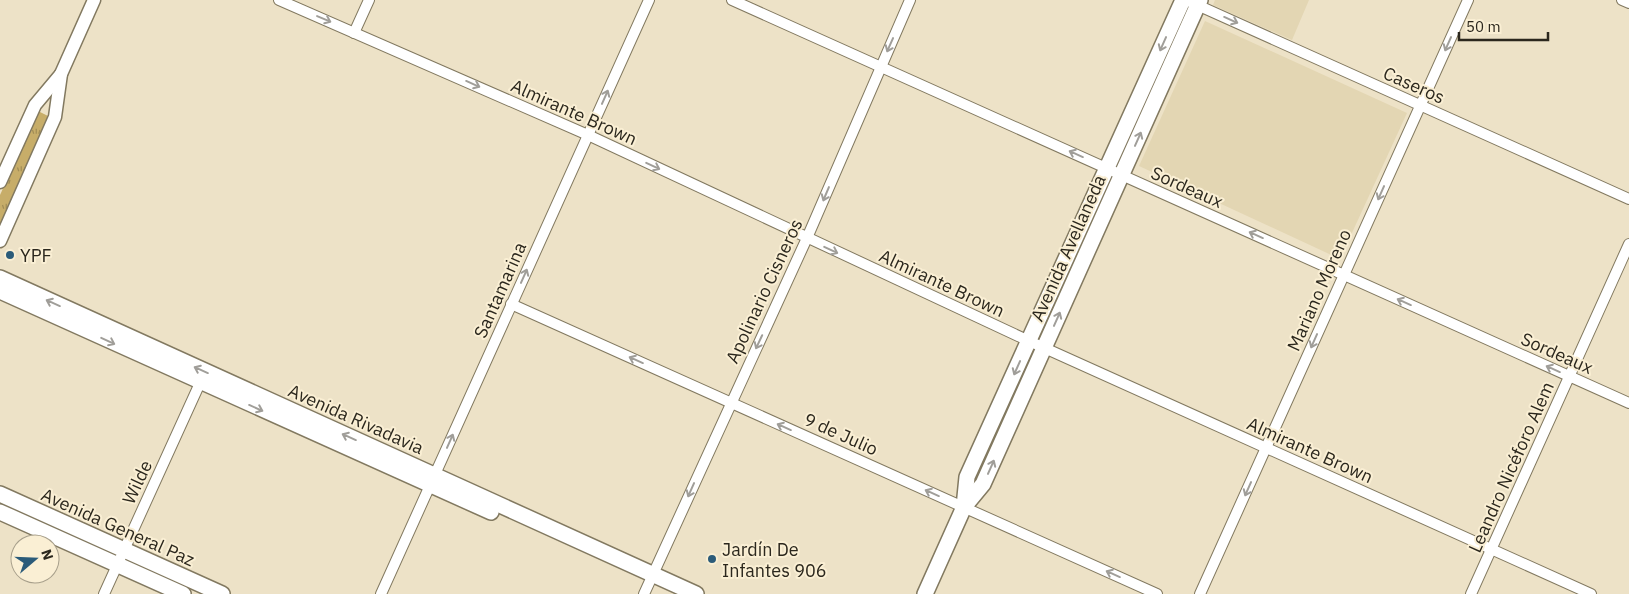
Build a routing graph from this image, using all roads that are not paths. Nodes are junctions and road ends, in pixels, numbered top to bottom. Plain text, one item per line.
1 (94, 0) edge
2 (279, 0) edge
3 (369, 0) edge
4 (649, 0) edge
5 (732, 0) edge
6 (910, 0) edge
7 (1468, 0) edge
8 (1622, 0) edge
9 (1192, 1) edge
10 (1629, 3) edge
11 (354, 33) junction
12 (880, 66) junction
13 (61, 74) junction
14 (1420, 105) junction
15 (588, 135) junction
16 (1107, 168) junction
17 (1122, 175) junction
18 (0, 182) edge
19 (1629, 199) edge
20 (807, 238) junction
21 (0, 241) edge
22 (1629, 244) edge
23 (1344, 275) junction
24 (0, 278) edge
25 (0, 291) edge
26 (512, 304) junction
27 (1029, 341) junction
28 (1044, 348) junction
29 (1570, 376) junction
30 (200, 383) junction
31 (730, 402) junction
32 (1629, 403) edge
33 (1266, 448) junction
34 (432, 480) junction
35 (0, 494) edge
36 (964, 507) junction
37 (0, 512) edge
38 (1491, 549) junction
39 (123, 550) junction
40 (117, 564) junction
41 (649, 584) edge
42 (104, 594) edge
43 (183, 594) edge
44 (222, 594) edge
45 (382, 594) edge
46 (672, 594) edge
47 (696, 594) edge
48 (925, 594) edge
49 (1157, 594) edge
50 (1200, 594) edge
51 (1471, 594) edge
52 (1591, 594) edge

1 - 13 street
2 -> 11 street, Almirante Brown
3 - 11 street
15 -> 4 street, Santamarina
5 - 12 street, Sordeaux
6 -> 12 street, Apolinario Cisneros
7 -> 14 street, Mariano Moreno
8 - 10 street
9 -> 14 street, Caseros
9 -> 16 main road, Avenida Avellaneda
17 -> 9 main road, Avenida Avellaneda
11 -> 15 street, Almirante Brown
16 -> 12 street, Sordeaux
12 -> 20 street, Apolinario Cisneros
13 - 18 street
13 - 21 street
14 - 19 street, Caseros
14 -> 23 street, Mariano Moreno
15 -> 20 street, Almirante Brown
26 -> 15 street, Santamarina
16 - 17 street, Sordeaux
16 - 27 main road, Avenida Avellaneda
23 -> 17 street, Sordeaux
28 -> 17 main road, Avenida Avellaneda
20 -> 27 street, Almirante Brown
20 -> 31 street, Apolinario Cisneros
22 - 29 street, Leandro Nicéforo Alem
29 -> 23 street, Sordeaux
23 -> 33 street, Mariano Moreno
34 -> 24 main road, Avenida Rivadavia
25 -> 30 main road, Avenida Rivadavia
31 -> 26 street, 9 de Julio
34 -> 26 street, Santamarina
27 - 28 street, Almirante Brown
27 -> 36 main road, Avenida Avellaneda
28 - 33 street, Almirante Brown
36 -> 28 main road, Avenida Avellaneda
29 - 32 street, Sordeaux
29 - 38 street, Leandro Nicéforo Alem
30 -> 34 main road, Avenida Rivadavia
30 - 39 street, Wilde
36 -> 31 street, 9 de Julio
31 -> 41 street, Apolinario Cisneros
33 - 38 street, Almirante Brown
33 -> 50 street, Mariano Moreno
34 - 41 main road, Avenida Rivadavia
34 - 45 street, Santamarina
35 - 39 main road, Avenida General Paz
36 - 48 main road, Avenida Avellaneda
49 -> 36 street, 9 de Julio
37 - 40 main road, Avenida General Paz
38 - 51 street, Leandro Nicéforo Alem
38 - 52 street, Almirante Brown
39 - 40 street, Wilde
39 - 44 main road, Avenida General Paz
40 - 42 street, Wilde
40 - 43 main road, Avenida General Paz
41 - 46 main road, Avenida Rivadavia
41 - 47 main road, Avenida Rivadavia

